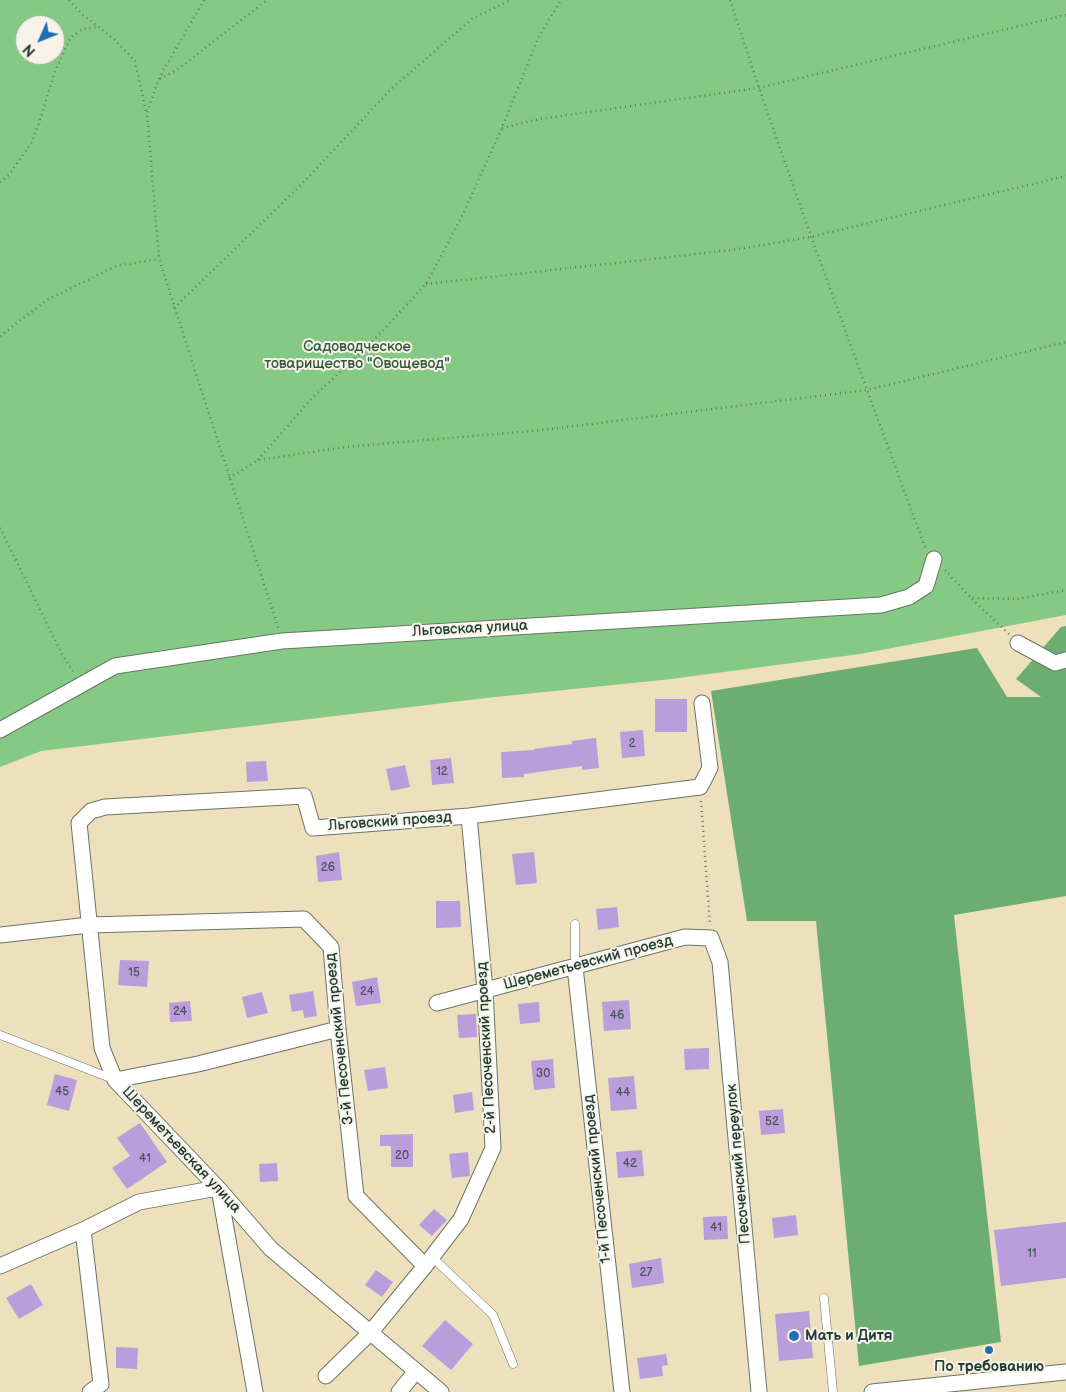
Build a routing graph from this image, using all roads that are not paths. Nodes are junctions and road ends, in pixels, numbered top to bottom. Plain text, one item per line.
1 (934, 559) road end
2 (1018, 643) road end
3 (1066, 660) edge
4 (702, 703) dead end
5 (0, 730) edge
6 (469, 816) junction
7 (79, 823) joint
8 (574, 924) dead end
9 (89, 925) junction
10 (0, 935) edge
11 (711, 938) joint
12 (575, 967) junction
13 (485, 990) junction
14 (437, 1003) dead end
15 (338, 1029) junction
16 (0, 1035) edge
17 (115, 1080) junction
18 (218, 1188) junction
19 (83, 1230) junction
20 (428, 1262) junction
21 (0, 1266) edge
22 (824, 1298) dead end
23 (370, 1333) junction
24 (514, 1364) dead end
25 (416, 1370) junction
26 (1066, 1372) edge
27 (326, 1376) dead end
28 (920, 1389) edge
29 (90, 1392) edge
30 (255, 1392) edge
31 (399, 1392) edge
32 (441, 1392) edge
33 (622, 1392) edge
34 (759, 1392) edge
35 (833, 1392) edge
36 (872, 1392) edge

1 - 5 street, Льговская улица
2 - 3 street
4 - 6 street, Льговский проезд
6 - 7 street, Льговский проезд
6 - 13 street, 2-й Песоченский проезд
7 - 9 street, Шереметьевская улица
8 - 12 lane
9 - 10 street, 3-й Песоченский проезд
9 - 15 street, 3-й Песоченский проезд
9 - 17 street, Шереметьевская улица
11 - 12 street, Шереметьевский проезд
11 - 34 street, Песоченский переулок
12 - 13 street, Шереметьевский проезд
12 - 33 street, 1-й Песоченский проезд
13 - 14 street, Шереметьевский проезд
13 - 20 street, 2-й Песоченский проезд
15 - 17 street
15 - 20 street, 3-й Песоченский проезд
16 - 17 lane
17 - 18 street, Шереметьевская улица
18 - 19 street
18 - 23 street, Шереметьевская улица
18 - 30 street
19 - 21 street
19 - 29 street
20 - 23 street, 2-й Песоченский проезд
20 - 24 lane
22 - 35 lane
23 - 25 street, Шереметьевская улица
23 - 27 street, 2-й Песоченский проезд
25 - 31 street
25 - 32 street, Шереметьевская улица
26 - 28 street
28 - 36 street

